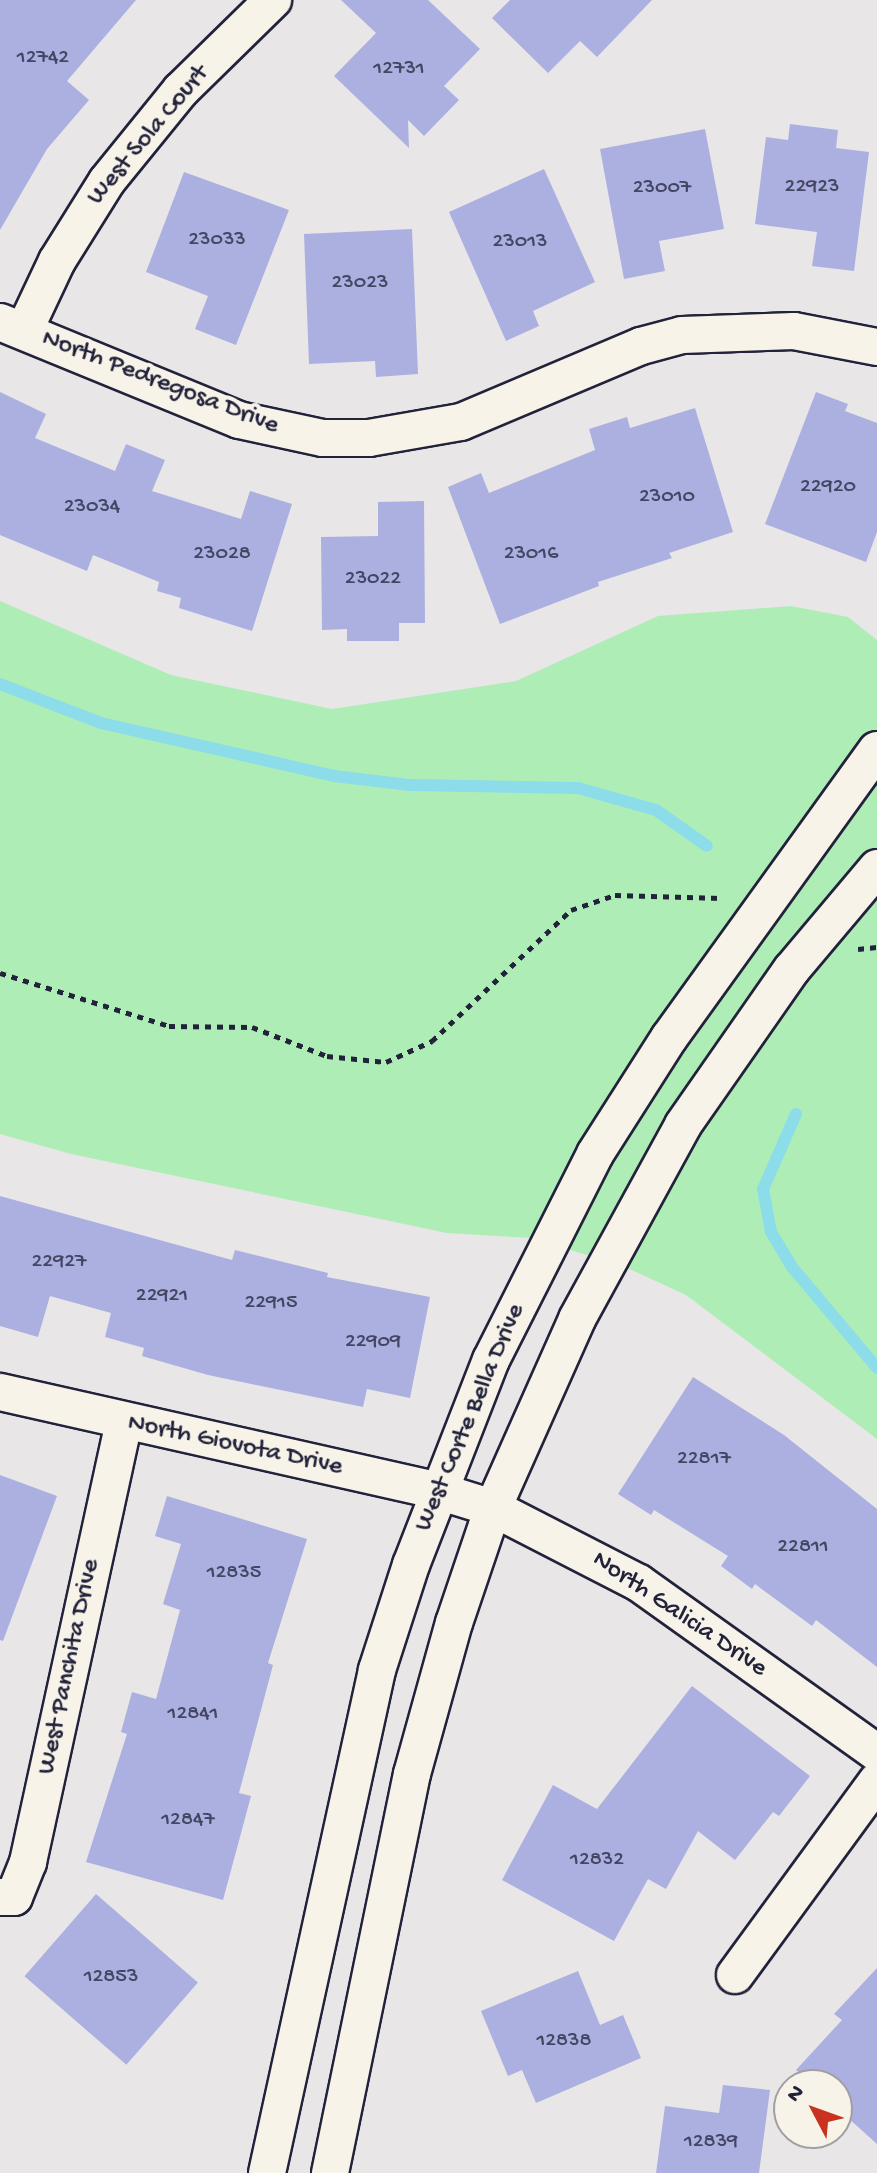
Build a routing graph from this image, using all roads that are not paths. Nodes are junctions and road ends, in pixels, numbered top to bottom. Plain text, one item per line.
1 (273, 0) edge
2 (12, 326) edge
3 (877, 347) edge
4 (877, 750) edge
5 (877, 868) edge
6 (0, 1392) edge
7 (124, 1422) junction
8 (467, 1500) junction
9 (877, 1753) edge
10 (877, 1781) edge
11 (0, 1897) edge
12 (735, 1975) dead end
13 (267, 2173) edge
14 (330, 2173) edge

1 - 2 street, West Sola Court
2 - 3 street, North Pedregosa Drive
4 - 8 street, West Corte Bella Drive
5 - 8 street, West Corte Bella Drive
6 - 7 street, North Giovota Drive
7 - 8 street, North Giovota Drive
7 - 11 street, West Panchita Drive
8 - 9 street, North Galicia Drive
8 - 13 street, West Corte Bella Drive
8 - 14 street, West Corte Bella Drive
10 - 12 street

